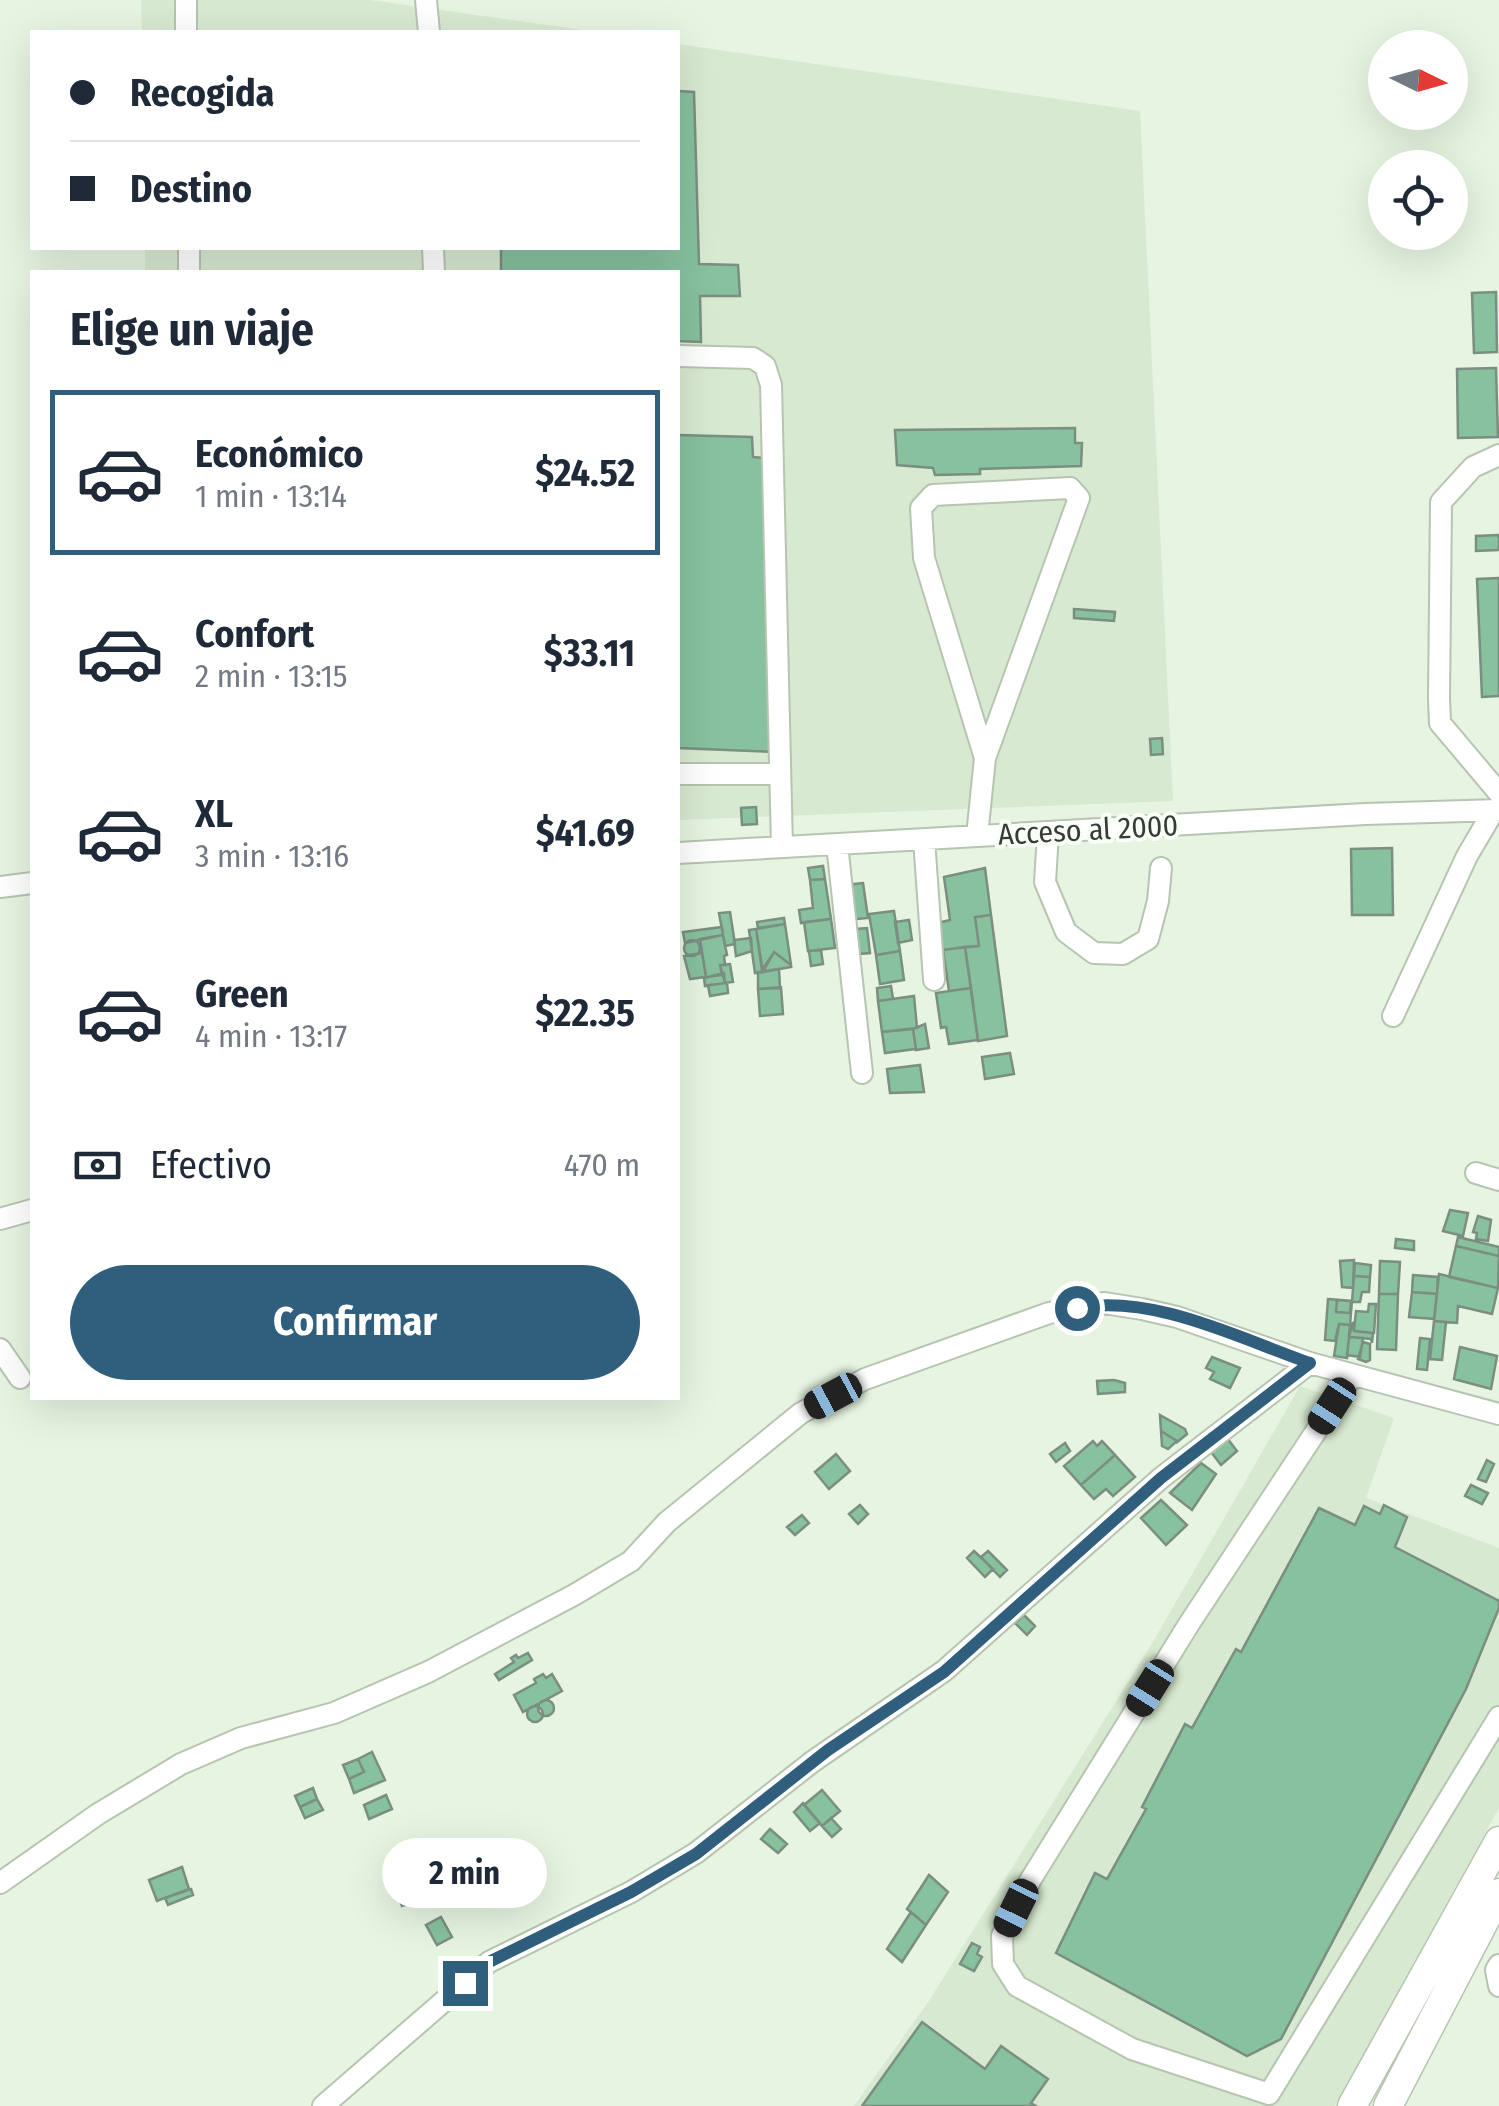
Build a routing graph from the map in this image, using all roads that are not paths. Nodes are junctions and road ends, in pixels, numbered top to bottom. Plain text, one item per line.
1 (186, 0) edge
2 (426, 0) edge
3 (186, 30) edge
4 (429, 30) edge
5 (680, 356) edge
6 (1499, 455) edge
7 (984, 758) junction
8 (680, 774) edge
9 (780, 774) junction
10 (1498, 804) edge
11 (1048, 833) junction
12 (977, 836) junction
13 (924, 839) junction
14 (838, 844) junction
15 (782, 847) junction
16 (680, 853) edge
17 (1160, 868) dead end
18 (30, 884) edge
19 (0, 888) edge
20 (934, 980) dead end
21 (1394, 1016) dead end
22 (862, 1073) dead end
23 (1476, 1174) dead end
24 (1499, 1180) edge
25 (30, 1211) edge
26 (0, 1219) edge
27 (0, 1349) edge
28 (1310, 1363) junction
29 (1353, 1375) junction
30 (20, 1378) dead end
31 (1499, 1414) edge
32 (1499, 1717) edge
33 (1499, 1841) edge
34 (0, 1883) edge
35 (1499, 1893) edge
36 (1499, 1965) edge
37 (1499, 1986) edge
38 (1266, 2100) edge
39 (323, 2106) edge
40 (1352, 2106) edge
41 (1388, 2106) edge

1 - 3 street
2 - 4 street
5 - 9 street
6 - 10 street
7 - 7 street
7 - 12 street
8 - 9 street
9 - 15 street
10 - 11 street, Acceso al 2000
10 - 21 street
11 - 12 street, Acceso al 2000
11 - 17 street
12 - 13 street, Acceso al 2000
13 - 14 street, Acceso al 2000
13 - 20 street
14 - 15 street, Acceso al 2000
14 - 22 street
15 - 16 street, Acceso al 2000
18 - 19 street
23 - 24 street
25 - 26 street
27 - 30 street
28 - 29 street
28 - 34 street
28 - 39 street
29 - 31 street
29 - 38 street
32 - 38 street
33 - 40 highway
35 - 41 highway
36 - 37 street

